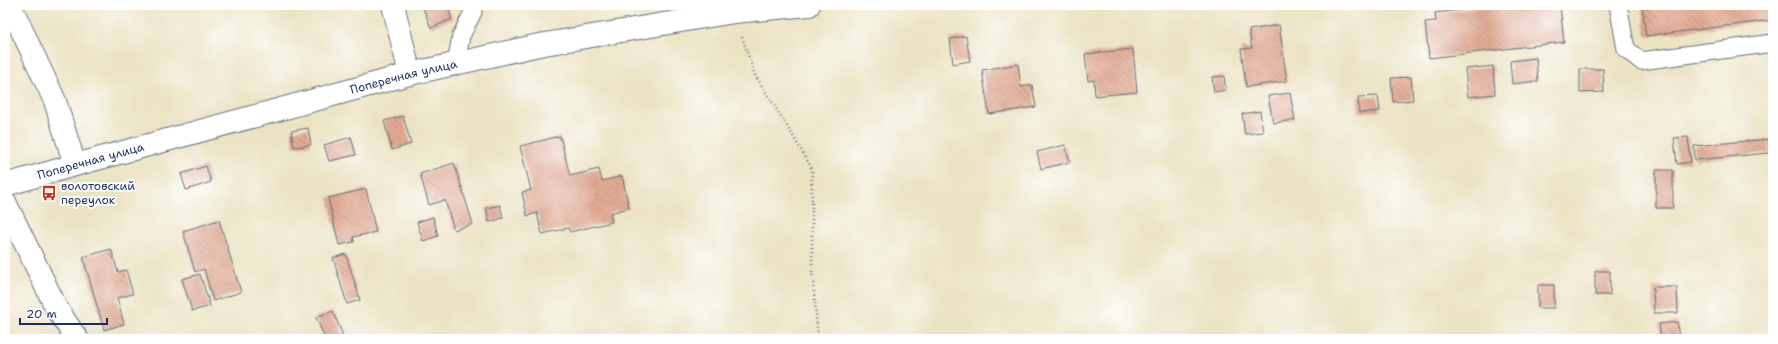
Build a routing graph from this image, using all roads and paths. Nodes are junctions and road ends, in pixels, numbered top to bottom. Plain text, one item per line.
1 (10, 5) edge
2 (393, 5) edge
3 (471, 5) edge
4 (809, 5) edge
5 (1618, 5) edge
6 (734, 12) junction
7 (1773, 43) edge
8 (456, 64) junction
9 (410, 74) junction
10 (75, 165) junction
11 (5, 185) edge
12 (5, 202) edge
13 (77, 339) edge
14 (818, 339) edge

1 - 10 main road
2 - 9 main road
3 - 8 lane
4 - 6 main road, Поперечная улица
5 - 7 lane
6 - 8 main road, Поперечная улица
6 - 14 path
8 - 9 main road, Поперечная улица
9 - 10 main road, Поперечная улица
10 - 11 main road, Поперечная улица
12 - 13 main road

